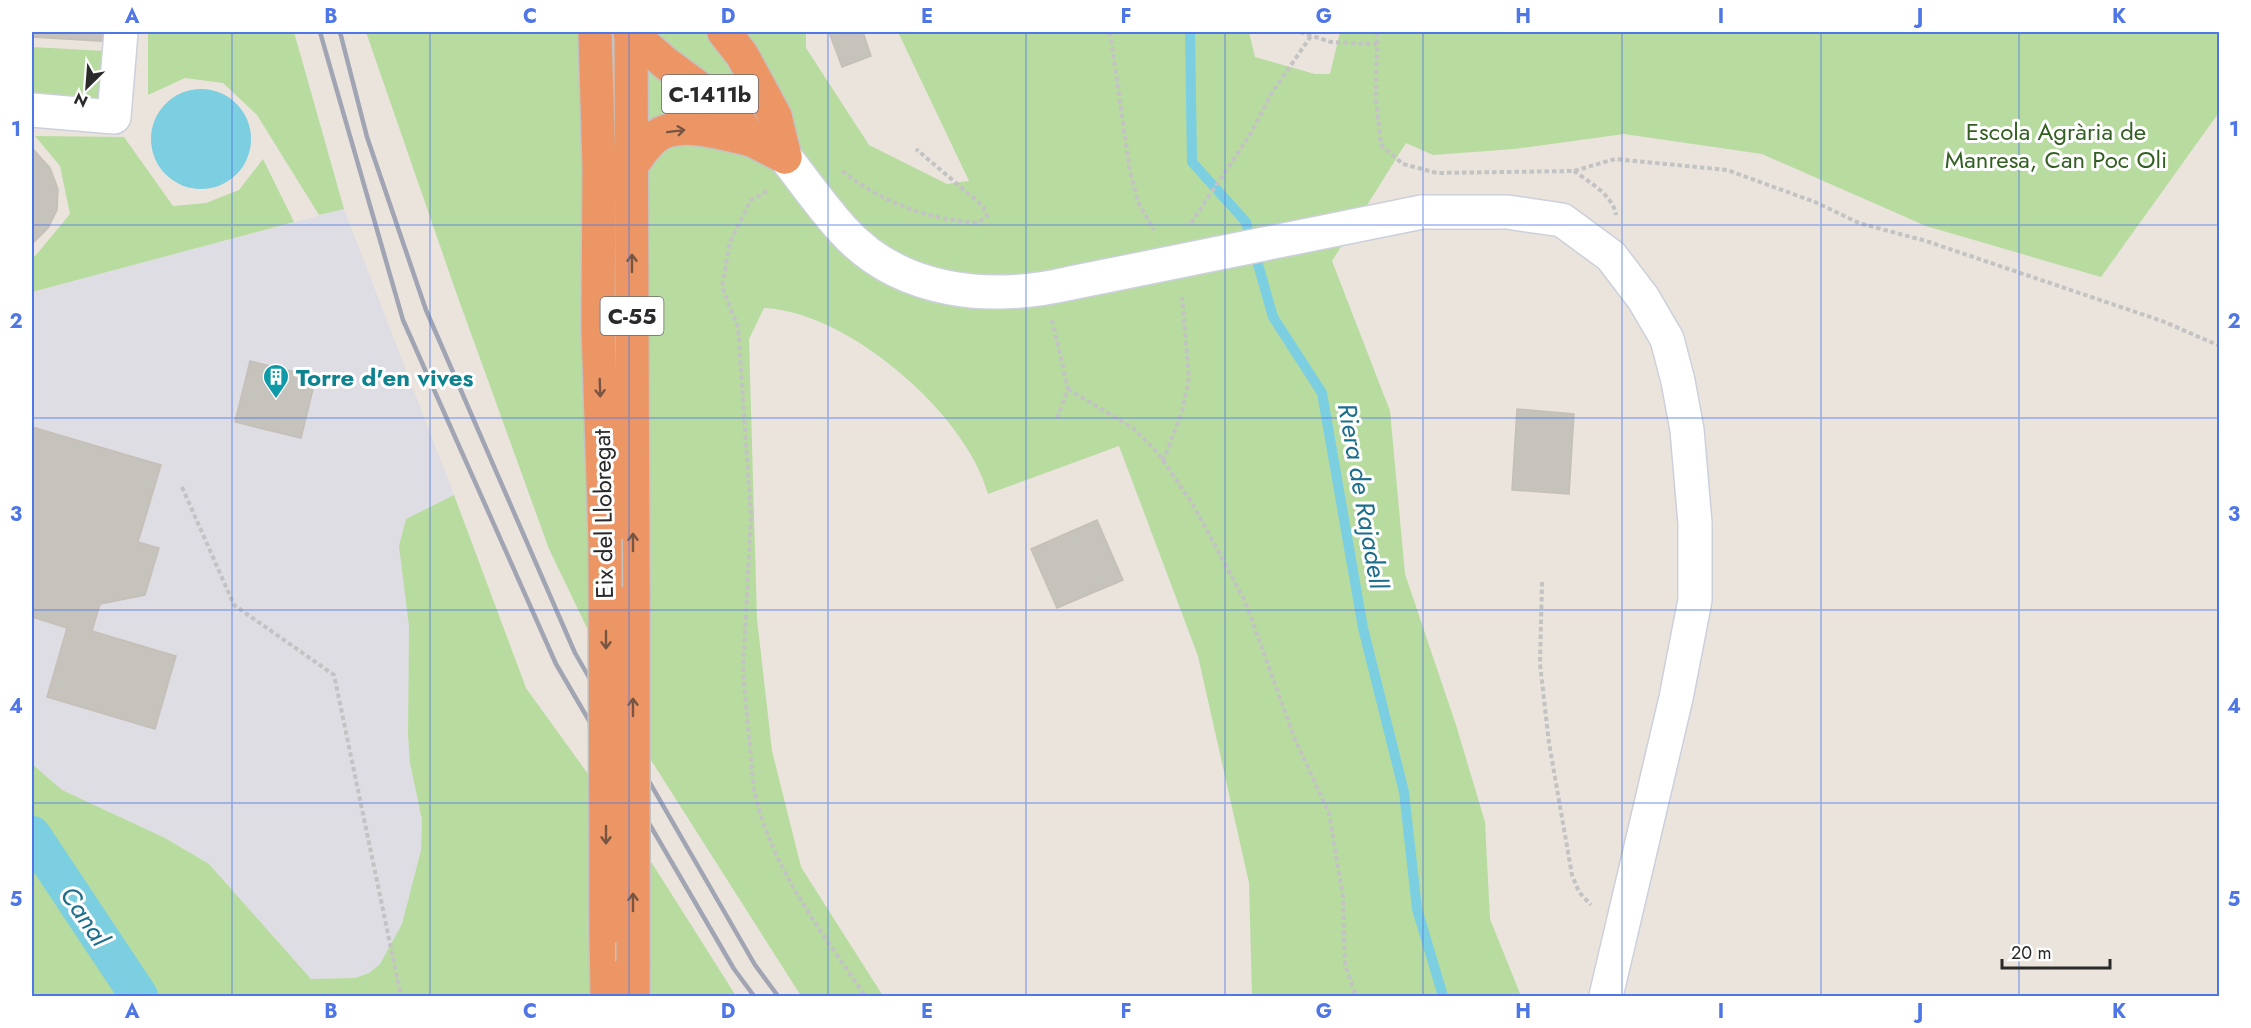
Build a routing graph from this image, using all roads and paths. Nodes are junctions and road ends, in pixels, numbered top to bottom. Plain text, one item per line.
1 (121, 32) edge
2 (595, 32) edge
3 (631, 32) edge
4 (1110, 32) edge
5 (1300, 32) edge
6 (1377, 32) edge
7 (1311, 36) junction
8 (737, 39) edge
9 (1377, 44) junction
10 (32, 110) edge
11 (753, 140) junction
12 (916, 149) dead end
13 (632, 165) junction
14 (792, 165) junction
15 (599, 168) junction
16 (862, 187) dead end
17 (1186, 231) dead end
18 (1158, 233) dead end
19 (1182, 291) dead end
20 (1054, 325) dead end
21 (2220, 346) edge
22 (1068, 389) junction
23 (1056, 421) dead end
24 (1163, 460) junction
25 (182, 487) dead end
26 (1542, 582) dead end
27 (1579, 892) dead end
28 (401, 996) edge
29 (607, 996) edge
30 (633, 996) edge
31 (865, 996) edge
32 (1356, 996) edge
33 (1606, 996) edge

1 - 10 street
2 - 15 highway, Eix del Llobregat / C-55
3 - 11 highway, C-1411b
3 - 13 highway, Eix del Llobregat / C-55
3 - 15 highway
4 - 18 path
5 - 7 path
6 - 9 path
7 - 9 path
7 - 17 path
8 - 14 highway, C-1411b
9 - 21 path
13 -> 11 highway, C-1411b
11 - 14 highway, C-1411b
12 - 16 path
30 -> 13 highway, Eix del Llobregat / C-55, bridge
14 - 31 path
14 - 33 street, C-1411b, bridge
15 -> 29 highway, Eix del Llobregat / C-55, bridge
19 - 24 path
20 - 22 path
22 - 23 path
22 - 24 path
24 - 32 path
25 - 28 path
26 - 27 path

